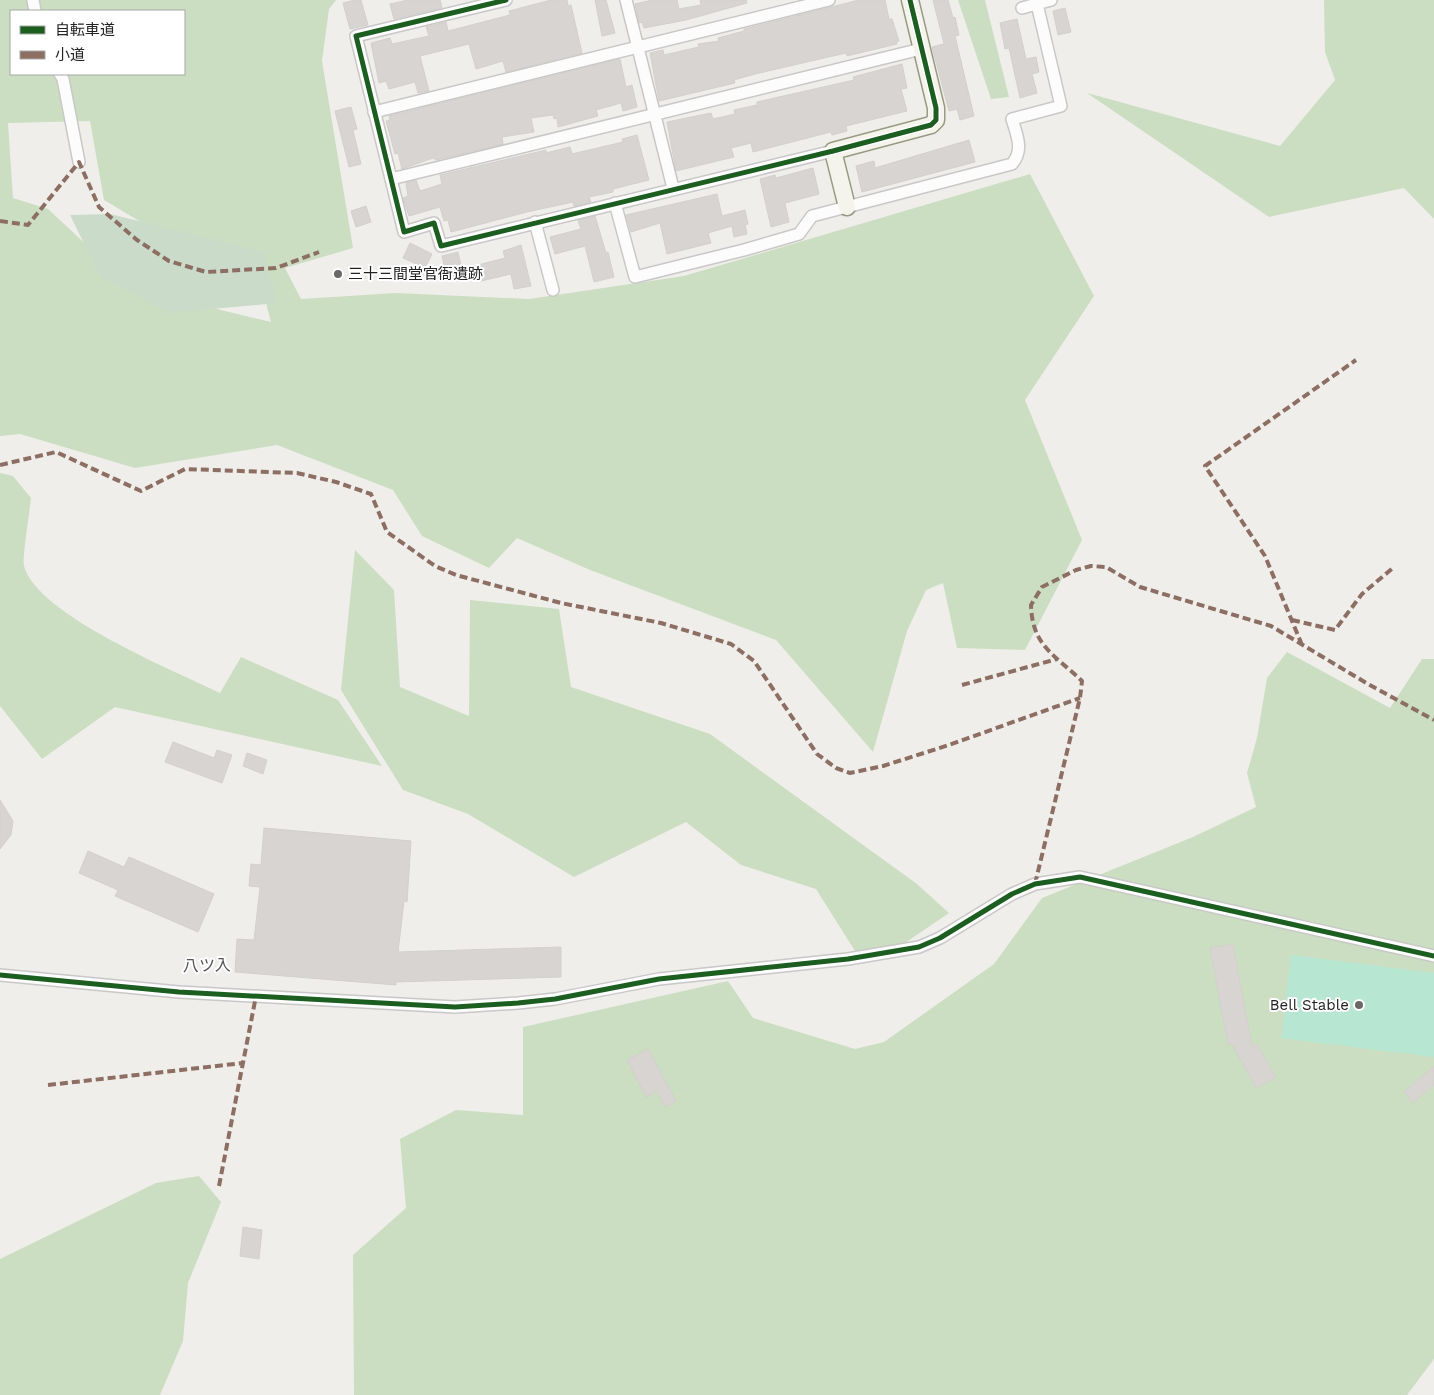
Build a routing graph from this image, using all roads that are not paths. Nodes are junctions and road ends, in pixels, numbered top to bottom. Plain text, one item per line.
1 (506, 0) edge
2 (626, 0) edge
3 (829, 0) edge
4 (910, 0) edge
5 (1051, 0) edge
6 (1037, 4) junction
7 (1022, 8) dead end
8 (639, 47) junction
9 (922, 49) junction
10 (61, 75) edge
11 (374, 112) junction
12 (655, 115) junction
13 (833, 151) junction
14 (79, 162) dead end
15 (391, 179) junction
16 (673, 188) junction
17 (615, 203) junction
18 (847, 207) junction
19 (535, 222) junction
20 (553, 290) dead end
21 (1434, 956) edge
22 (0, 975) edge

1 - 11 street
2 - 8 street
3 - 8 street
4 - 9 street
5 - 6 street
6 - 7 street
6 - 18 street
8 - 11 street
8 - 12 street
9 - 12 street
9 - 13 street
10 - 14 street
11 - 15 street
12 - 15 street
12 - 16 street
13 - 16 street
13 - 18 street
15 - 19 street
16 - 17 street
17 - 18 street
17 - 19 street
19 - 20 street
21 - 22 street

